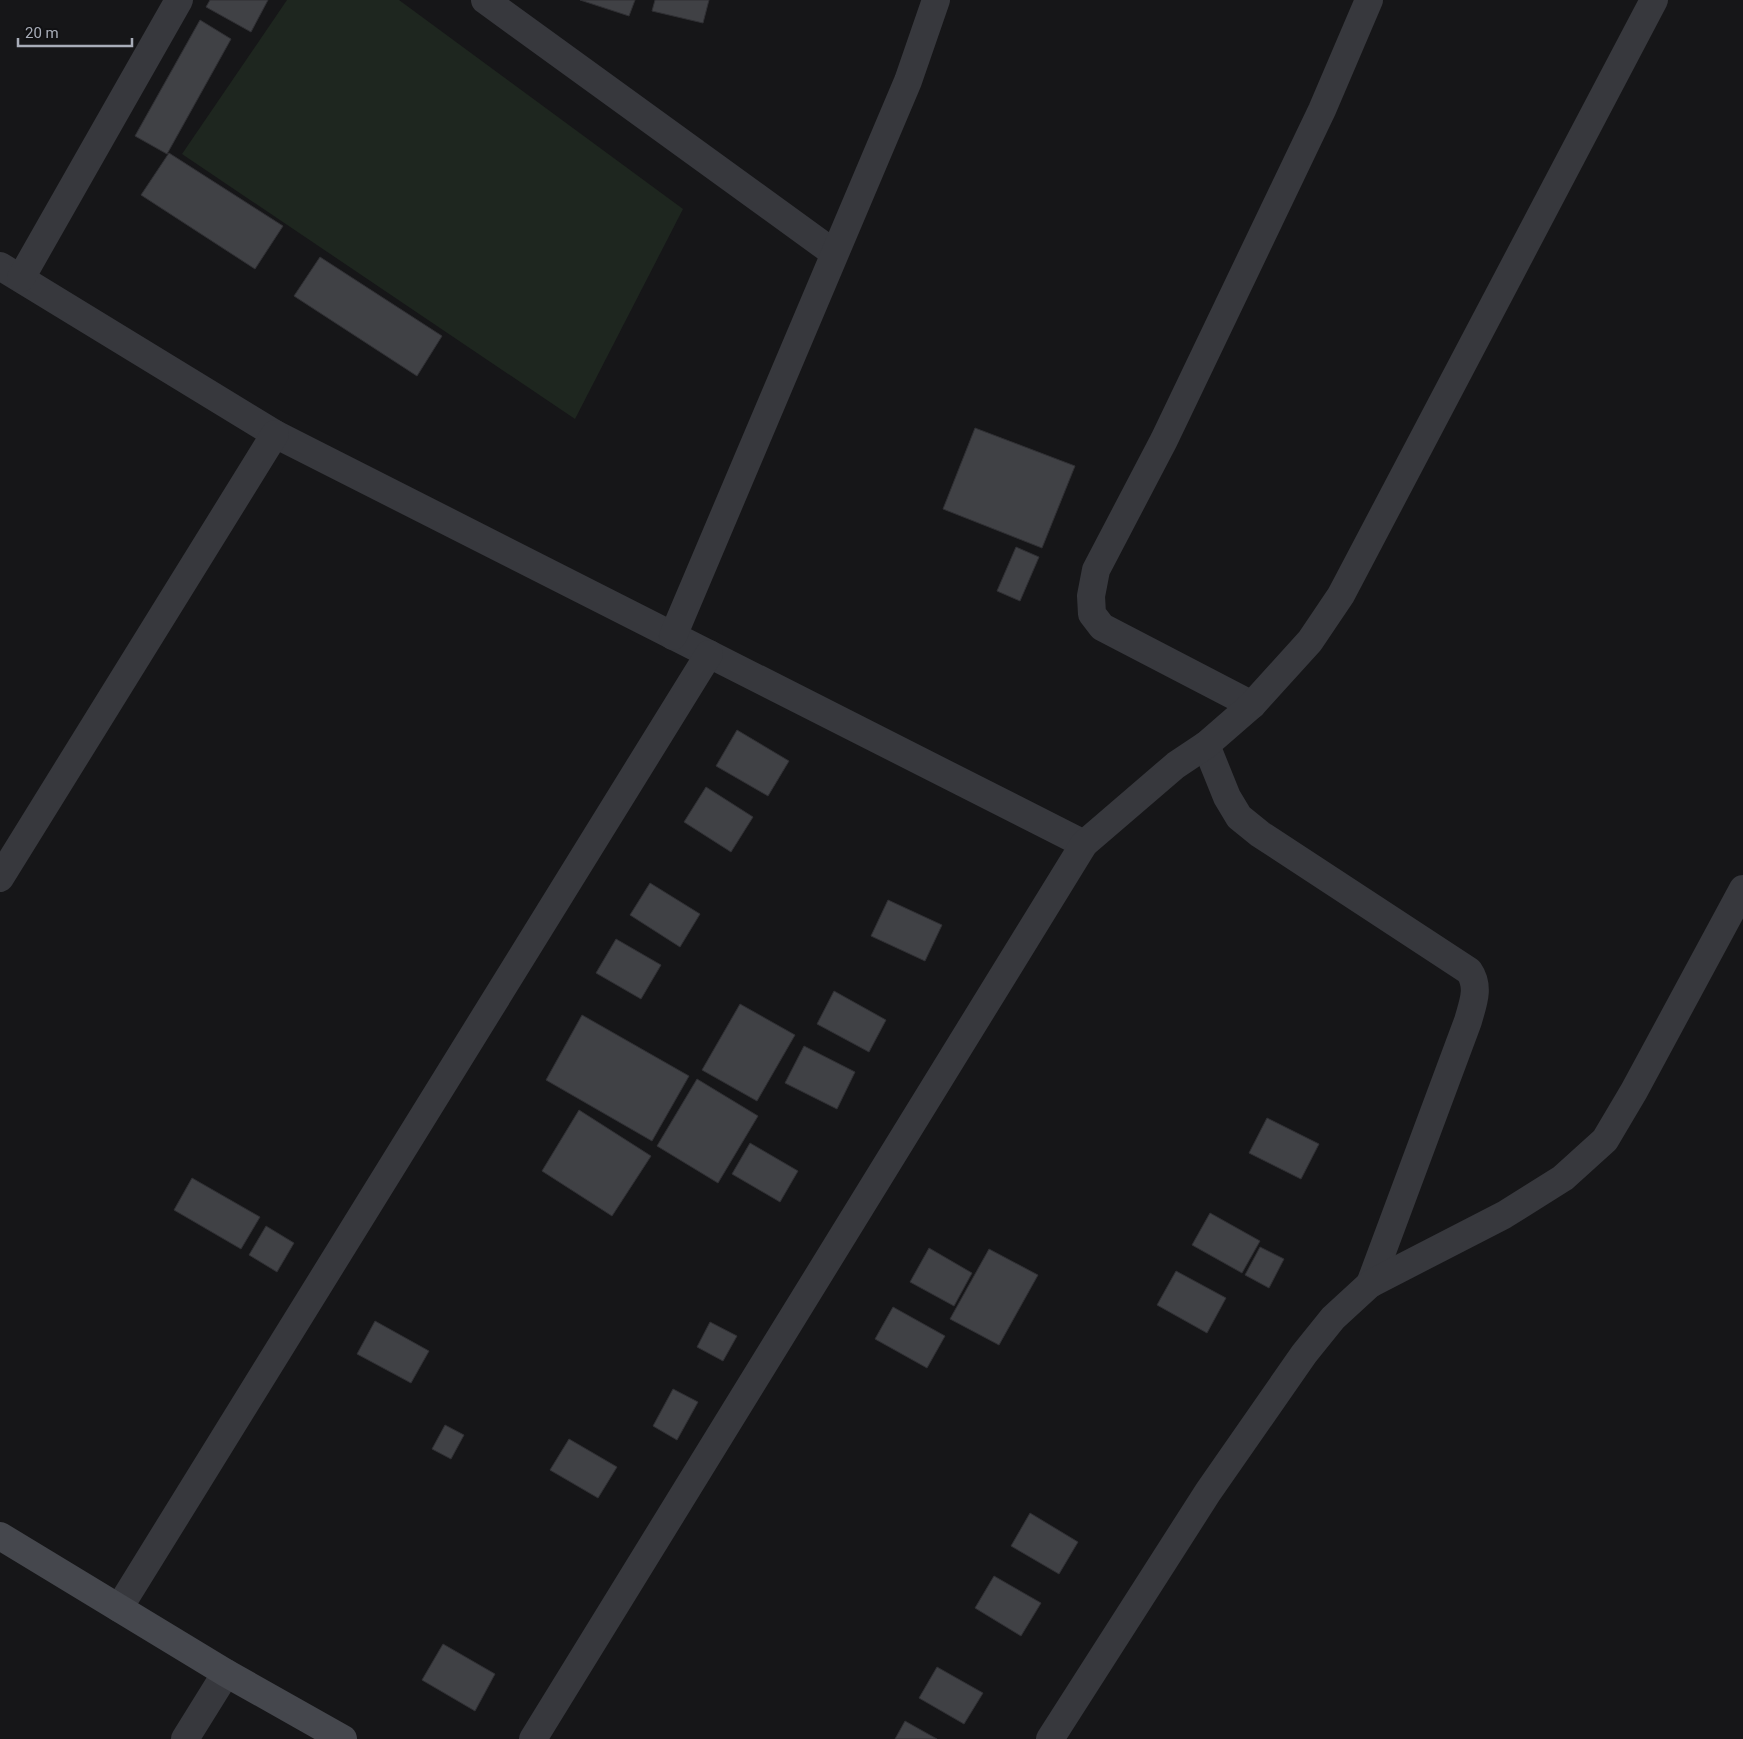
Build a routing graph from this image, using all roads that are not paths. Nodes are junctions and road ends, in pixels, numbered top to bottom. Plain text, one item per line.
1 (179, 0) edge
2 (485, 0) edge
3 (936, 0) edge
4 (1369, 0) edge
5 (1654, 0) edge
6 (834, 253) junction
7 (11, 272) edge
8 (275, 434) junction
9 (673, 636) junction
10 (709, 654) junction
11 (1252, 705) junction
12 (1206, 745) junction
13 (1084, 844) junction
14 (0, 878) edge
15 (1743, 889) edge
16 (1370, 1284) junction
17 (0, 1536) edge
18 (118, 1608) junction
19 (226, 1673) junction
20 (185, 1739) edge
21 (343, 1739) edge
22 (533, 1739) edge
23 (1050, 1739) edge

1 - 7 street
2 - 6 street
3 - 6 street
4 - 11 street
5 - 11 street
6 - 9 street
7 - 8 street
8 - 9 street
8 - 14 street
9 - 10 street
10 - 13 street
10 - 18 street
11 - 12 street
12 - 13 street
12 - 16 street
13 - 22 street
15 - 16 street
16 - 23 street
17 - 18 street
18 - 19 street
19 - 20 street
19 - 21 street

